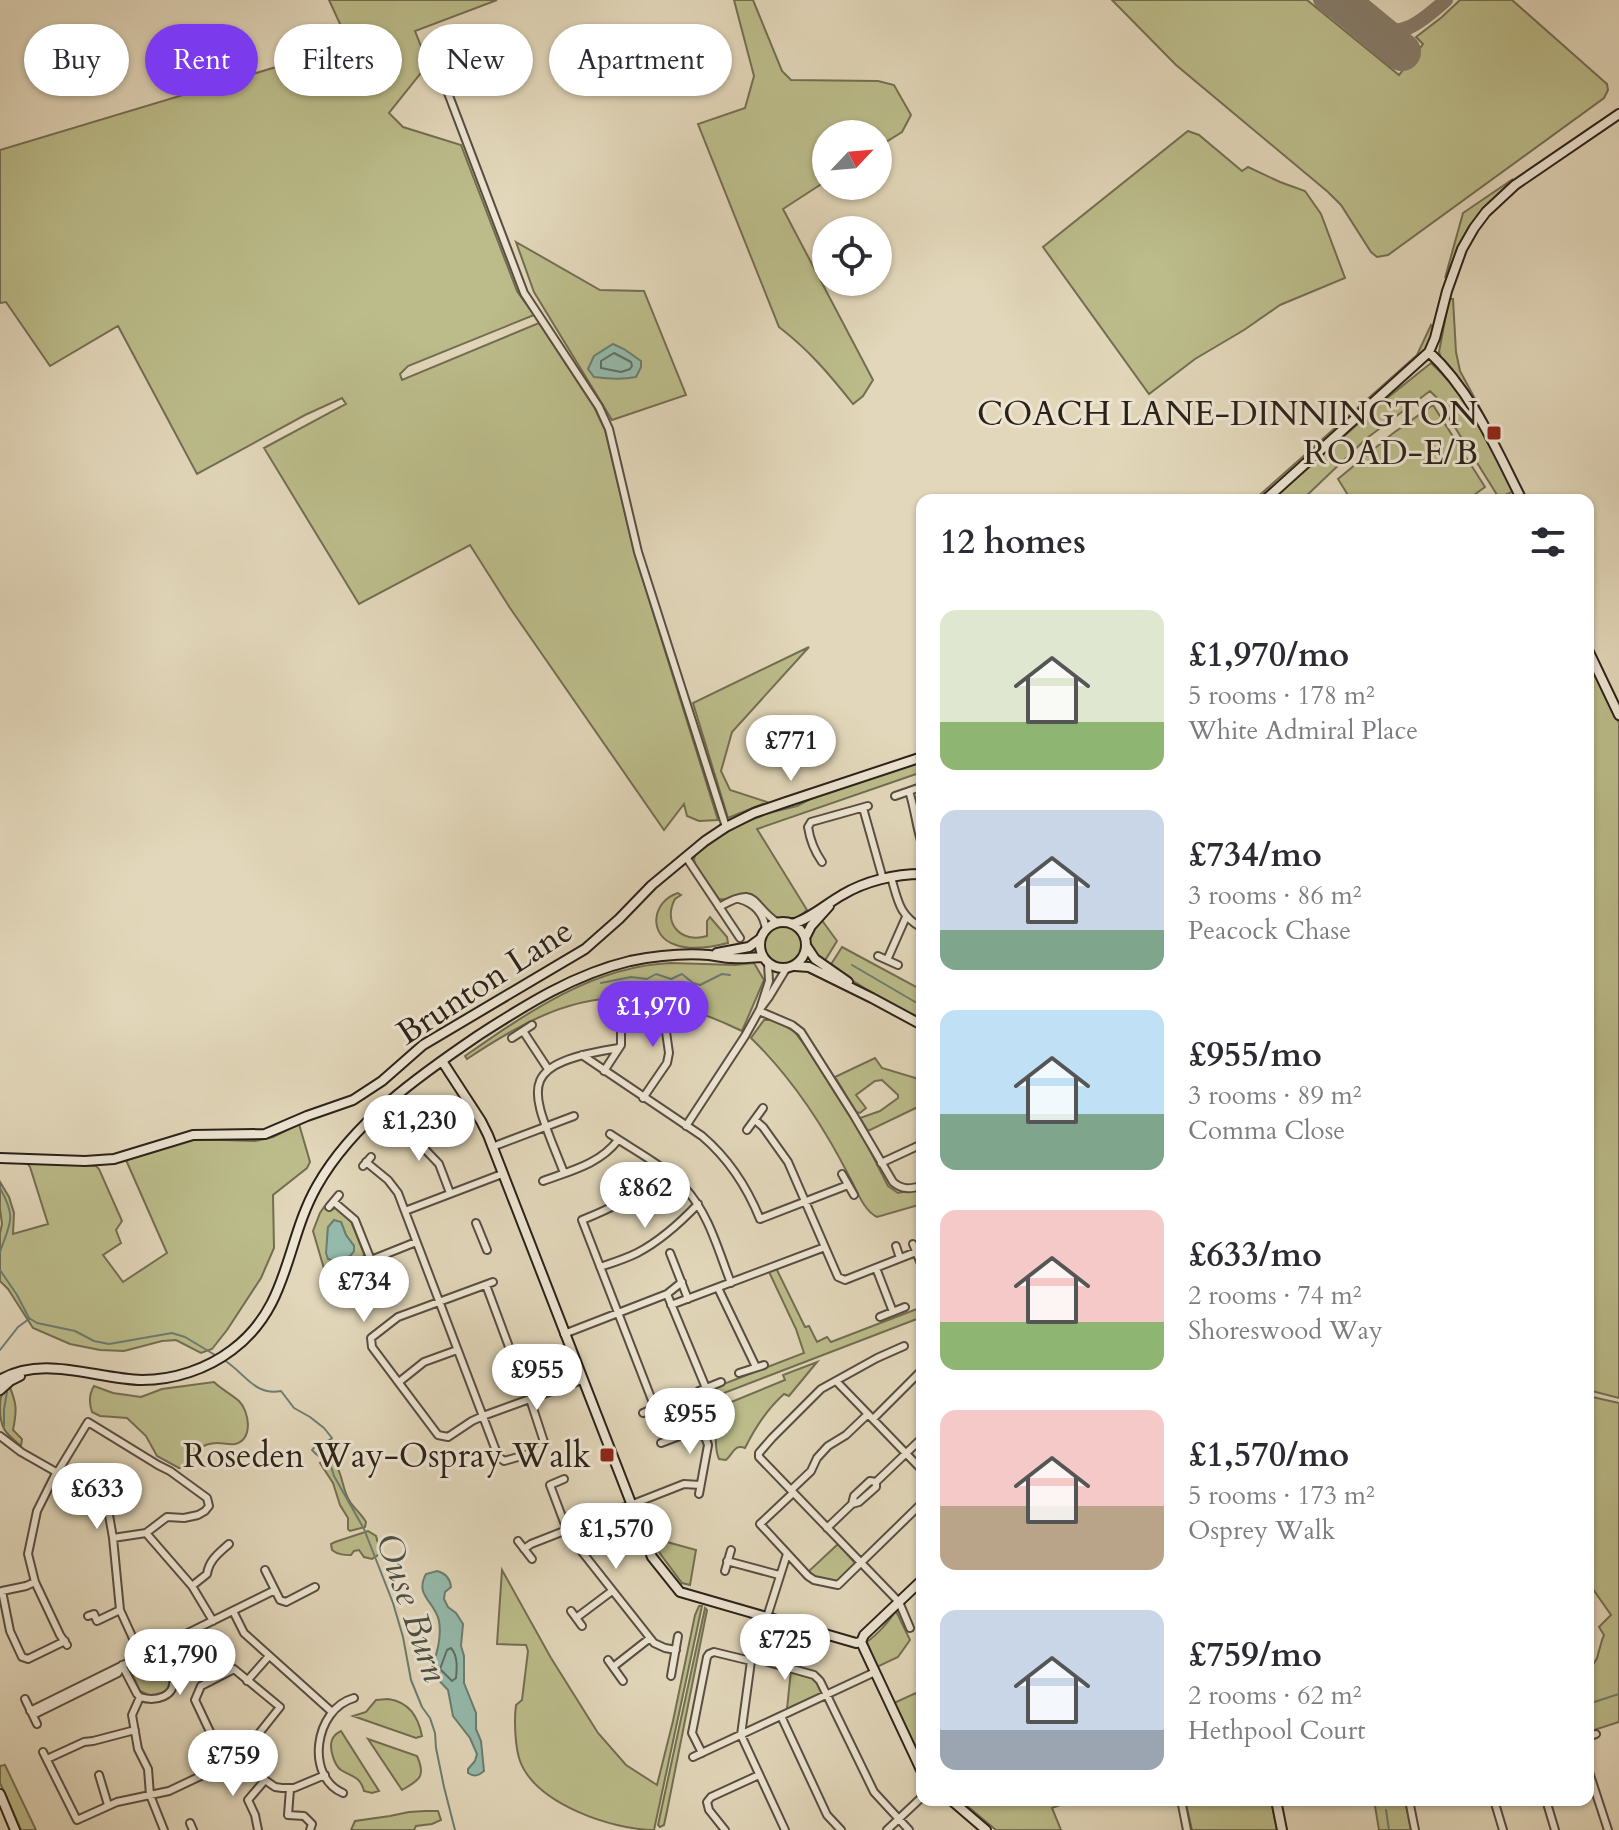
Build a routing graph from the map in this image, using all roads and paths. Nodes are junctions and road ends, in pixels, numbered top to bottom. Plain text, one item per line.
1 (449, 96) edge
2 (1619, 114) edge
3 (1429, 352) junction
4 (1272, 494) edge
5 (1519, 494) edge
6 (1594, 663) edge
7 (1619, 715) edge
8 (916, 759) edge
9 (916, 789) edge
10 (909, 791) junction
11 (895, 796) dead end
12 (916, 817) edge
13 (726, 827) junction
14 (686, 857) junction
15 (822, 862) dead end
16 (916, 874) edge
17 (887, 878) junction
18 (735, 899) junction
19 (832, 902) junction
20 (719, 907) junction
21 (906, 917) junction
22 (778, 923) junction
23 (792, 924) junction
24 (916, 924) edge
25 (763, 933) junction
26 (740, 938) dead end
27 (806, 941) junction
28 (708, 955) junction
29 (878, 956) dead end
30 (766, 960) junction
31 (887, 960) junction
32 (898, 965) dead end
33 (790, 967) junction
34 (872, 998) junction
35 (633, 1001) dead end
36 (660, 1005) dead end
37 (671, 1008) junction
38 (760, 1010) junction
39 (681, 1011) dead end
40 (916, 1022) edge
41 (532, 1025) dead end
42 (523, 1031) junction
43 (512, 1038) dead end
44 (619, 1048) junction
45 (582, 1055) junction
46 (442, 1061) junction
47 (548, 1069) junction
48 (604, 1071) junction
49 (643, 1098) junction
50 (763, 1108) dead end
51 (574, 1116) dead end
52 (405, 1117) dead end
53 (755, 1120) junction
54 (398, 1125) junction
55 (686, 1126) junction
56 (546, 1127) junction
57 (747, 1130) dead end
58 (392, 1132) dead end
59 (610, 1134) dead end
60 (618, 1140) junction
61 (492, 1147) junction
62 (916, 1147) edge
63 (0, 1158) edge
64 (367, 1162) dead end
65 (881, 1163) junction
66 (659, 1167) junction
67 (564, 1173) junction
68 (502, 1174) junction
69 (842, 1174) dead end
70 (543, 1181) dead end
71 (848, 1185) junction
72 (916, 1187) edge
73 (450, 1193) junction
74 (339, 1195) dead end
75 (854, 1195) dead end
76 (805, 1202) junction
77 (698, 1204) junction
78 (405, 1211) junction
79 (476, 1223) dead end
80 (416, 1242) junction
81 (913, 1244) dead end
82 (896, 1246) dead end
83 (825, 1247) junction
84 (487, 1250) dead end
85 (916, 1252) joint
86 (670, 1253) dead end
87 (900, 1258) junction
88 (371, 1260) junction
89 (361, 1264) dead end
90 (600, 1267) junction
91 (876, 1268) junction
92 (682, 1282) junction
93 (731, 1283) junction
94 (718, 1288) junction
95 (667, 1294) junction
96 (688, 1299) junction
97 (439, 1302) junction
98 (671, 1305) junction
99 (905, 1307) dead end
100 (893, 1312) junction
101 (618, 1314) junction
102 (880, 1317) dead end
103 (564, 1334) junction
104 (904, 1346) dead end
105 (457, 1350) junction
106 (521, 1352) dead end
107 (44, 1369) junction
108 (739, 1373) dead end
109 (916, 1375) edge
110 (0, 1380) edge
111 (582, 1380) junction
112 (399, 1382) junction
113 (721, 1382) dead end
114 (837, 1382) junction
115 (0, 1390) edge
116 (530, 1399) junction
117 (663, 1405) dead end
118 (655, 1408) junction
119 (643, 1413) dead end
120 (483, 1416) junction
121 (870, 1416) junction
122 (1, 1435) edge
123 (673, 1438) junction
124 (661, 1443) dead end
125 (916, 1444) edge
126 (677, 1448) dead end
127 (906, 1453) junction
128 (916, 1464) edge
129 (56, 1473) junction
130 (564, 1479) dead end
131 (700, 1485) junction
132 (792, 1492) junction
133 (699, 1494) dead end
134 (630, 1505) junction
135 (916, 1509) edge
136 (827, 1528) junction
137 (567, 1530) junction
138 (146, 1533) junction
139 (113, 1538) junction
140 (518, 1541) dead end
141 (229, 1544) dead end
142 (524, 1549) junction
143 (731, 1550) dead end
144 (787, 1554) junction
145 (532, 1559) dead end
146 (727, 1561) junction
147 (861, 1563) junction
148 (265, 1570) dead end
149 (725, 1571) dead end
150 (779, 1575) junction
151 (35, 1582) junction
152 (305, 1583) dead end
153 (192, 1586) junction
154 (916, 1586) edge
155 (275, 1590) junction
156 (612, 1591) junction
157 (899, 1602) junction
158 (120, 1610) junction
159 (233, 1611) junction
160 (571, 1611) dead end
161 (88, 1616) dead end
162 (765, 1617) junction
163 (576, 1618) junction
164 (213, 1621) junction
165 (582, 1626) dead end
166 (910, 1628) dead end
167 (678, 1636) dead end
168 (650, 1638) junction
169 (861, 1642) junction
170 (159, 1647) junction
171 (676, 1650) junction
172 (141, 1656) junction
173 (269, 1656) junction
174 (752, 1659) junction
175 (608, 1660) dead end
176 (122, 1665) junction
177 (613, 1667) junction
178 (875, 1672) junction
179 (671, 1676) dead end
180 (247, 1681) junction
181 (623, 1681) dead end
182 (827, 1694) junction
183 (140, 1697) junction
184 (354, 1698) dead end
185 (25, 1699) dead end
186 (332, 1712) junction
187 (32, 1713) junction
188 (781, 1716) junction
189 (37, 1724) dead end
190 (135, 1730) junction
191 (741, 1735) junction
192 (253, 1741) junction
193 (702, 1753) junction
194 (693, 1757) dead end
195 (916, 1759) edge
196 (253, 1770) junction
197 (99, 1775) dead end
198 (325, 1775) junction
199 (759, 1775) junction
200 (265, 1780) junction
201 (1594, 1787) edge
202 (290, 1789) junction
203 (343, 1793) dead end
204 (0, 1794) edge
205 (150, 1795) junction
206 (916, 1803) edge
207 (108, 1805) junction
208 (958, 1806) edge
209 (1182, 1806) edge
210 (1277, 1806) edge
211 (1410, 1806) edge
212 (1496, 1806) edge
213 (1548, 1806) edge
214 (899, 1819) junction
215 (77, 1820) junction
216 (81, 1829) edge
217 (15, 1830) edge
218 (164, 1830) edge
219 (258, 1830) edge
220 (310, 1830) edge
221 (725, 1830) edge
222 (785, 1830) edge
223 (841, 1830) edge
224 (887, 1830) edge
225 (909, 1830) edge
226 (986, 1830) edge
227 (1187, 1830) edge
228 (1282, 1830) edge
229 (1415, 1830) edge
230 (1503, 1830) edge
231 (1555, 1830) edge
232 (1608, 1830) edge

1 - 13 street
2 - 3 street
3 - 4 street
3 - 5 street
6 - 7 street
8 - 13 street, Brunton Lane
9 - 10 street
10 - 11 street
10 - 12 street
13 - 14 street, Brunton Lane
14 - 20 street
14 - 63 street, Brunton Lane
15 - 17 street
16 - 17 street
17 - 19 street
17 - 21 street
18 - 20 street
18 - 22 street
18 - 25 street
19 - 23 street
19 - 27 street
20 - 26 street
21 - 24 street
21 - 31 street
22 - 23 street
22 - 25 street
23 - 27 street
25 - 28 street
25 - 30 street
27 - 33 street
27 - 34 street
28 - 30 street
28 - 46 street
29 - 31 street
30 - 33 street
30 - 38 street
31 - 32 street
33 - 34 street
33 - 38 street
34 - 40 street
35 - 44 street
36 - 37 street
37 - 39 street
37 - 49 street
38 - 55 street
38 - 65 street
41 - 42 street
42 - 43 street
42 - 47 street
44 - 45 street
44 - 48 street
45 - 47 street
45 - 48 street
46 - 61 street
46 - 107 street
47 - 56 street
48 - 49 street
49 - 55 street
50 - 53 street
51 - 56 street
52 - 54 street
53 - 57 street
53 - 76 street
54 - 58 street
54 - 73 street
55 - 76 street
56 - 61 street
56 - 67 street
59 - 60 street
60 - 66 street
60 - 67 street
61 - 68 street
62 - 65 street
64 - 78 street
65 - 72 street
66 - 77 street
66 - 90 street
67 - 70 street
68 - 73 street
68 - 103 street
69 - 71 street
71 - 75 street
71 - 76 street
73 - 78 street
74 - 88 street
76 - 83 street
77 - 90 street
77 - 93 street
78 - 80 street
79 - 84 street
80 - 88 street
80 - 97 street
81 - 85 street
82 - 87 street
83 - 91 street
83 - 93 street
85 - 87 street
86 - 92 street
87 - 91 street
88 - 89 street
90 - 101 street
91 - 100 street
92 - 95 street
92 - 96 street
93 - 94 street
94 - 96 street
94 - 108 street
95 - 98 street
95 - 101 street
96 - 98 street
97 - 105 street
97 - 106 street
97 - 112 street
98 - 113 street
99 - 100 street
100 - 102 street
101 - 103 street
101 - 118 street
103 - 111 street
104 - 114 street
105 - 112 street
105 - 120 street
107 - 110 street
107 - 115 street
109 - 121 street
111 - 116 street
111 - 134 street
112 - 120 street
114 - 121 street
114 - 132 street
116 - 120 street
116 - 120 street
117 - 118 street
118 - 119 street
121 - 127 street
121 - 132 street
122 - 129 street
123 - 124 street
123 - 126 street
123 - 131 street
125 - 127 street
127 - 128 street
127 - 136 street
129 - 138 street
129 - 139 street
129 - 151 street
130 - 137 street
131 - 133 street
131 - 134 street
132 - 136 street
132 - 144 street
134 - 137 street
134 - 162 street
135 - 147 street
136 - 147 street
137 - 142 street
137 - 156 street
138 - 139 street
138 - 153 street
139 - 158 street
140 - 142 street
141 - 153 street
142 - 145 street
143 - 146 street
144 - 147 street
144 - 150 street
146 - 149 street
146 - 150 street
147 - 157 street
148 - 155 street
150 - 162 street
151 - 151 street
152 - 155 street
153 - 164 street
154 - 157 street
155 - 159 street
156 - 163 street
156 - 168 street
157 - 166 street
157 - 169 street
158 - 161 street
158 - 172 street
159 - 164 street
159 - 173 street
160 - 163 street
162 - 169 street
162 - 174 street
163 - 165 street
164 - 170 street
167 - 171 street
168 - 171 street
168 - 177 street
169 - 178 street
170 - 172 street
170 - 183 street
171 - 179 street
172 - 176 street
173 - 180 street
173 - 186 street
174 - 182 street
174 - 191 street
174 - 193 street
175 - 177 street
176 - 183 street
176 - 187 street
177 - 181 street
178 - 182 street
178 - 195 street
180 - 192 street
180 - 192 street
182 - 188 street
182 - 214 street
183 - 190 street
184 - 186 street
185 - 187 street
186 - 198 street
187 - 189 street
188 - 191 street
188 - 223 street
190 - 205 street
190 - 215 street
191 - 193 street
191 - 199 street
192 - 196 street
193 - 194 street
196 - 200 street
196 - 205 street
197 - 207 street
198 - 202 street
198 - 203 street
199 - 221 street
199 - 222 street
200 - 202 street
200 - 219 street
201 - 232 street
202 - 220 street
204 - 217 street
205 - 207 street
205 - 218 street
206 - 214 street
207 - 215 street
208 - 226 street
209 - 227 street
210 - 228 street
211 - 229 street
212 - 230 street
213 - 231 street
214 - 224 street
214 - 225 street
215 - 216 street

